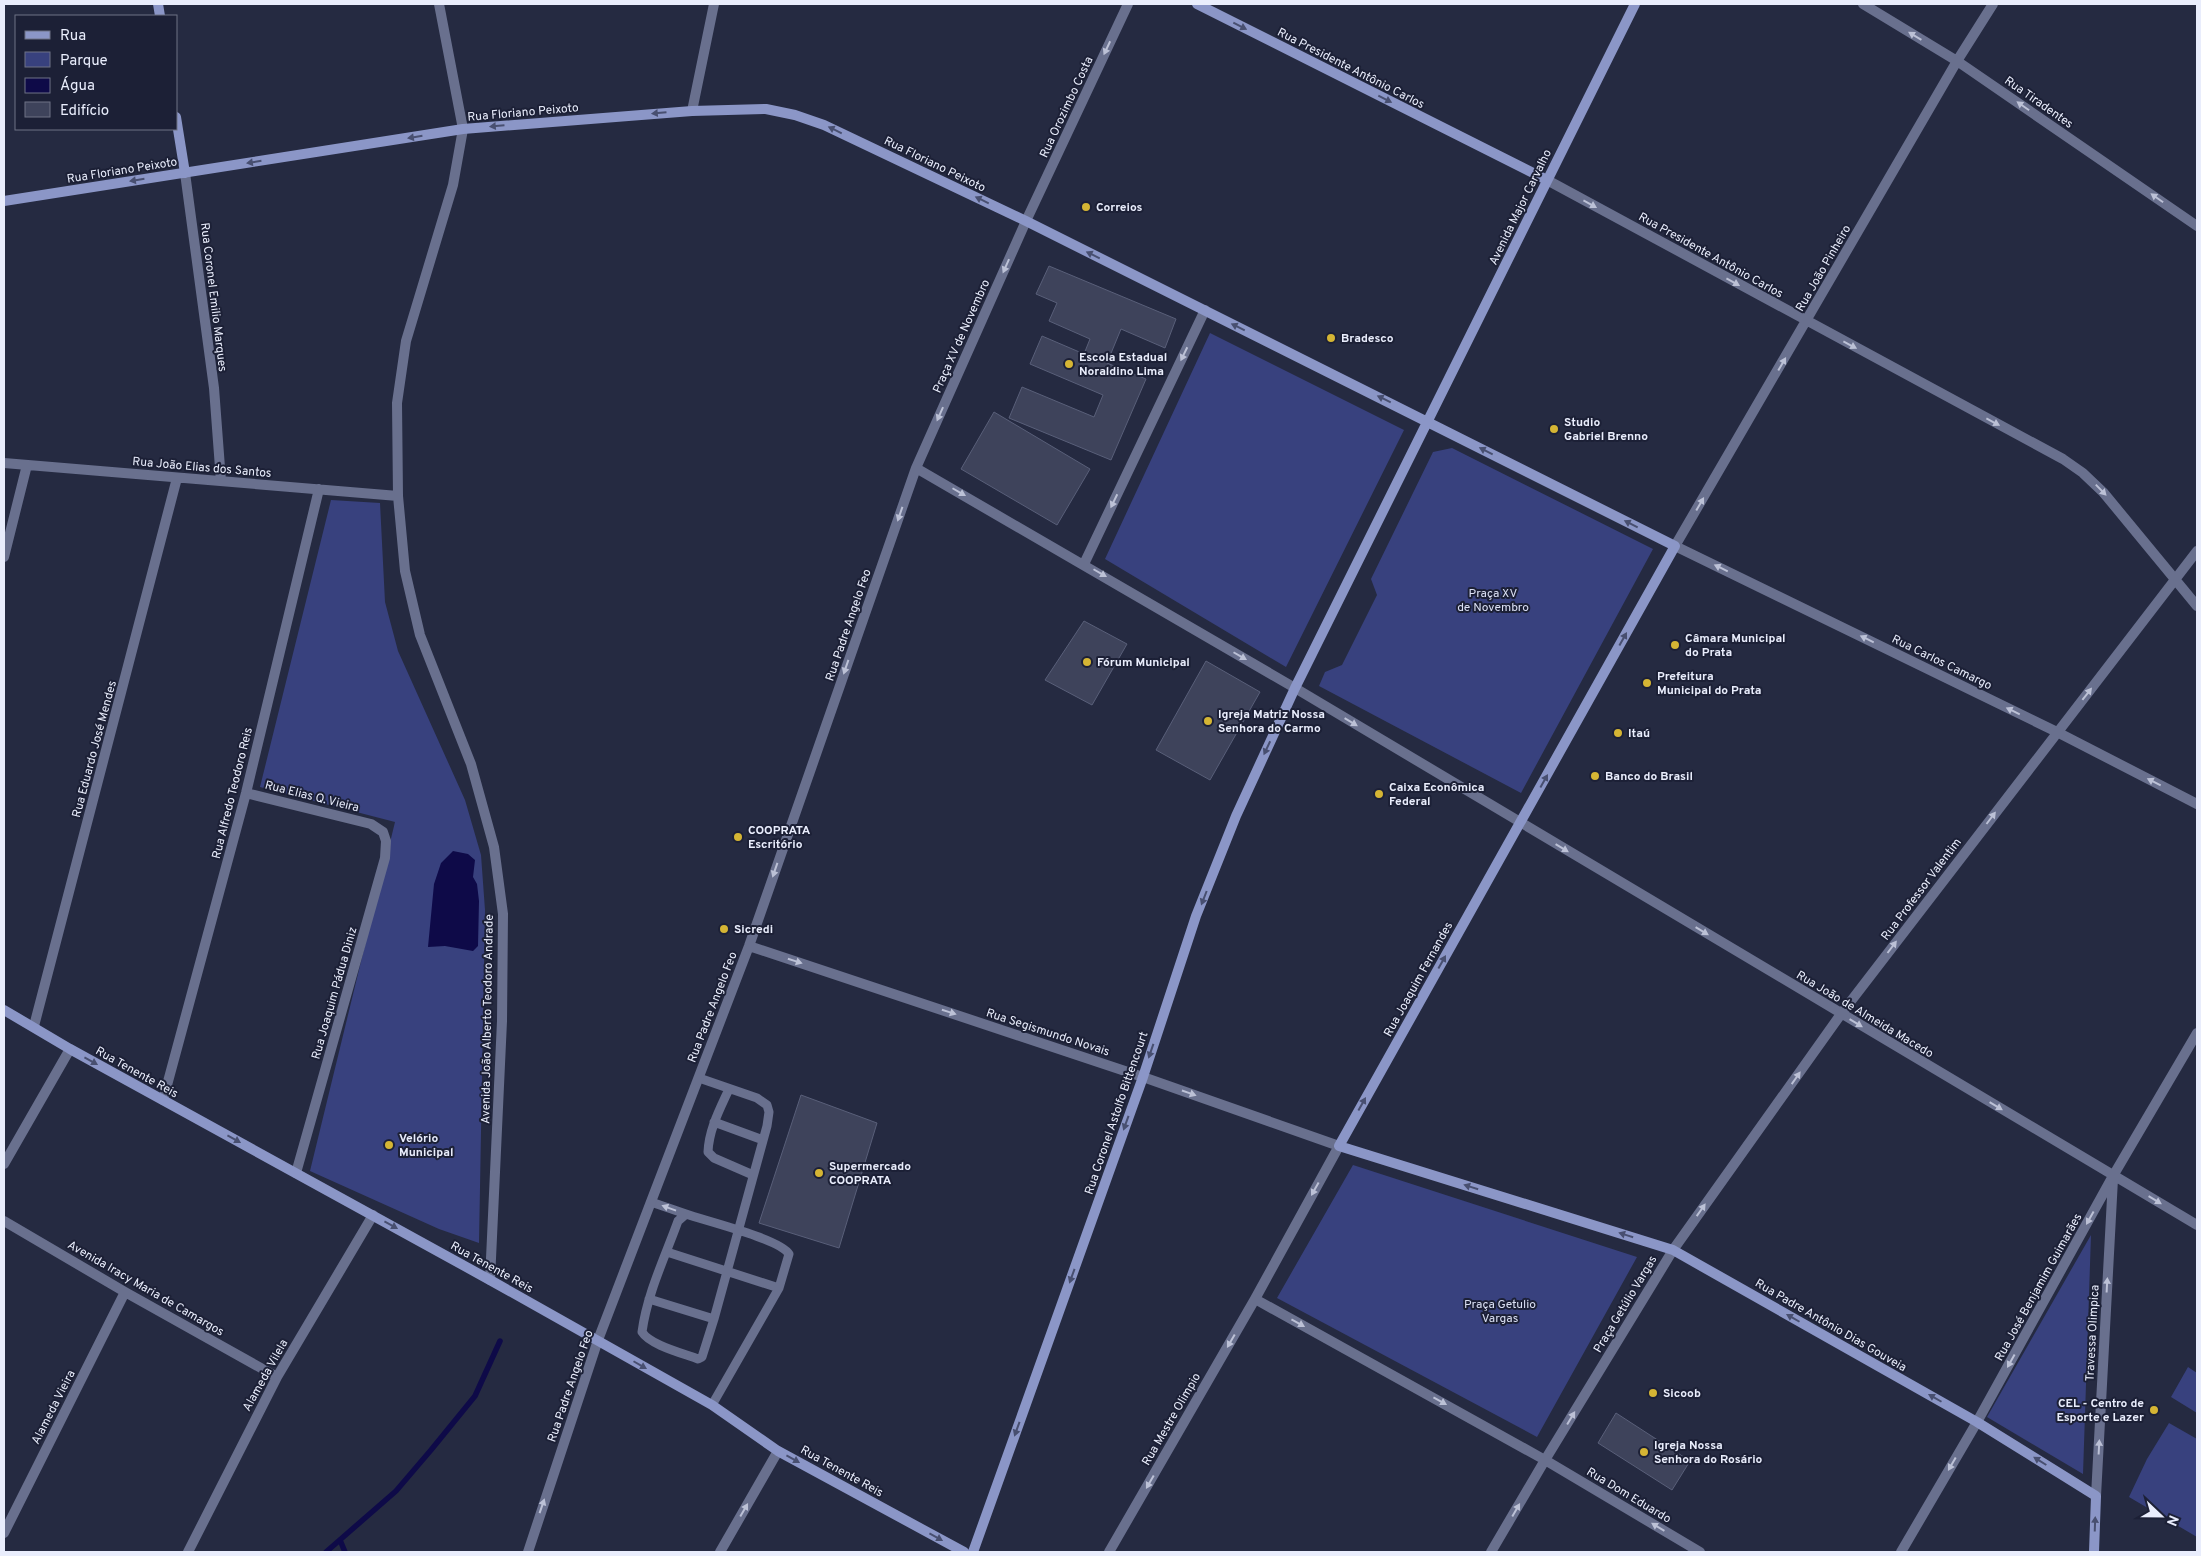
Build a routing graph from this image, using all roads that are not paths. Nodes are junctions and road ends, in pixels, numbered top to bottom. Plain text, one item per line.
1 (439, 4) edge
2 (714, 4) edge
3 (1128, 4) edge
4 (1197, 4) edge
5 (1635, 4) edge
6 (1863, 4) edge
7 (1993, 4) edge
8 (1957, 61) junction
9 (692, 111) junction
10 (178, 129) edge
11 (463, 129) junction
12 (185, 173) junction
13 (1547, 180) junction
14 (4, 201) edge
15 (1026, 221) junction
16 (2197, 226) edge
17 (1205, 310) junction
18 (1807, 322) junction
19 (1428, 421) junction
20 (4, 464) edge
21 (27, 465) junction
22 (916, 468) junction
23 (178, 478) junction
24 (221, 482) junction
25 (319, 489) junction
26 (398, 496) junction
27 (1675, 546) junction
28 (2197, 551) edge
29 (4, 557) edge
30 (1084, 564) junction
31 (2176, 579) junction
32 (2197, 606) edge
33 (1295, 688) junction
34 (2057, 732) junction
35 (246, 793) junction
36 (2197, 804) edge
37 (371, 824) joint
38 (1520, 824) junction
39 (749, 946) junction
40 (4, 1010) edge
41 (1841, 1014) junction
42 (34, 1026) junction
43 (2197, 1034) edge
44 (70, 1049) junction
45 (1143, 1077) junction
46 (699, 1078) junction
47 (729, 1088) junction
48 (163, 1100) junction
49 (714, 1122) junction
50 (763, 1140) junction
51 (1339, 1146) junction
52 (4, 1164) edge
53 (296, 1173) junction
54 (753, 1175) junction
55 (2113, 1176) junction
56 (651, 1202) junction
57 (686, 1214) junction
58 (373, 1215) junction
59 (4, 1221) edge
60 (2197, 1225) edge
61 (738, 1230) junction
62 (1673, 1250) junction
63 (667, 1252) junction
64 (728, 1270) junction
65 (490, 1280) junction
66 (779, 1288) junction
67 (124, 1292) junction
68 (649, 1298) junction
69 (1255, 1299) junction
70 (714, 1319) junction
71 (598, 1340) junction
72 (277, 1377) junction
73 (712, 1405) junction
74 (1977, 1422) junction
75 (778, 1450) junction
76 (1545, 1460) junction
77 (2096, 1496) junction
78 (4, 1533) edge
79 (188, 1552) edge
80 (528, 1552) edge
81 (720, 1552) edge
82 (964, 1552) edge
83 (973, 1552) edge
84 (1109, 1552) edge
85 (1491, 1552) edge
86 (1700, 1552) edge
87 (1900, 1552) edge
88 (2094, 1552) edge

1 - 11 street, Avenida João Alberto Teodoro Andrade
2 - 9 street
3 -> 15 street, Rua Orozimbo Costa
4 -> 13 street, Rua Presidente Antônio Carlos
5 - 13 street, Avenida Major Carvalho
8 -> 6 street, Rua Tiradentes
7 - 8 street, Rua João Pinheiro
16 -> 8 street, Rua Tiradentes
8 - 18 street, Rua João Pinheiro
9 -> 11 street, Rua Floriano Peixoto
15 -> 9 street, Rua Floriano Peixoto
10 - 12 street, Rua Coronel Emilio Marques
11 -> 12 street, Rua Floriano Peixoto
11 - 26 street, Avenida João Alberto Teodoro Andrade
12 -> 14 street, Rua Floriano Peixoto
12 - 24 street, Rua Coronel Emilio Marques
13 -> 18 street, Rua Presidente Antônio Carlos
13 - 19 street, Avenida Major Carvalho
17 -> 15 street
15 -> 22 street, Praça XV de Novembro
19 -> 17 street
17 -> 30 street
27 -> 18 street, Rua João Pinheiro
18 -> 31 street, Rua Presidente Antônio Carlos
27 -> 19 street
19 - 33 street
20 - 21 street, Rua João Elias dos Santos
21 - 23 street, Rua João Elias dos Santos
21 - 29 street
22 -> 30 street
22 -> 39 street, Rua Padre Angelo Feo
23 - 24 street, Rua João Elias dos Santos
23 - 42 street, Rua Eduardo José Mendes
24 - 25 street, Rua João Elias dos Santos
25 - 26 street, Rua João Elias dos Santos
25 - 35 street, Rua Alfredo Teodoro Reis
26 - 65 street, Avenida João Alberto Teodoro Andrade
34 -> 27 street, Rua Carlos Camargo
38 -> 27 street
28 - 31 street, Rua Professor Valentim
30 -> 33 street
31 - 32 street, Rua Presidente Antônio Carlos
34 -> 31 street, Rua Professor Valentim
33 -> 38 street
33 -> 45 street, Rua Coronel Astolfo Bittencourt
36 -> 34 street, Rua Carlos Camargo
41 -> 34 street, Rua Professor Valentim
35 - 37 street, Rua Elias Q. Vieira
35 - 48 street, Rua Alfredo Teodoro Reis
37 - 53 street, Rua Joaquim Pádua Diniz
38 -> 41 street, Rua João de Almeida Macedo
51 -> 38 street, Rua Joaquim Fernandes
39 -> 45 street, Rua Segismundo Novais
39 - 46 street, Rua Padre Angelo Feo
40 - 42 street, Rua Tenente Reis
41 -> 55 street, Rua João de Almeida Macedo
62 -> 41 street, Rua Professor Valentim
42 - 44 street, Rua Tenente Reis
43 - 55 street, Rua José Benjamim Guimarães
44 -> 48 street, Rua Tenente Reis
44 - 52 street
45 -> 51 street, Rua Segismundo Novais
45 -> 83 street, Rua Coronel Astolfo Bittencourt
46 - 47 lane
46 - 56 street, Rua Padre Angelo Feo
47 - 49 lane
47 - 50 lane
48 -> 53 street, Rua Tenente Reis
49 - 50 lane
49 - 54 lane
50 - 54 lane
62 -> 51 street, Praça Getúlio Vargas
51 -> 69 street
53 - 58 street, Rua Tenente Reis
54 - 61 lane
55 -> 60 street, Rua João de Almeida Macedo
55 -> 74 street, Rua José Benjamim Guimarães
77 -> 55 street, Travessa Olimpica
57 -> 56 lane
56 - 71 street, Rua Padre Angelo Feo
57 - 61 lane
57 - 63 lane
58 -> 65 street, Rua Tenente Reis
58 - 72 street, Alameda Vilela
59 - 67 street, Avenida Iracy Maria de Camargos
61 - 64 lane
61 - 66 lane
74 -> 62 street, Rua Padre Antônio Dias Gouveia
76 -> 62 street, Praça Getúlio Vargas
63 - 64 lane
63 - 68 lane
64 - 66 lane
64 - 70 lane
65 - 71 street, Rua Tenente Reis
66 - 73 lane
67 - 72 street, Avenida Iracy Maria de Camargos
67 - 78 street, Alameda Vieira
68 - 70 lane
68 - 70 lane
69 -> 76 street
69 -> 84 street, Rua Mestre Olimpio
71 -> 73 street, Rua Tenente Reis
80 -> 71 street, Rua Padre Angelo Feo
72 - 79 street, Alameda Vilela
73 - 75 street, Rua Tenente Reis
77 -> 74 street, Rua Padre Antônio Dias Gouveia
74 -> 87 street, Rua José Benjamim Guimarães
81 -> 75 street
75 -> 82 street, Rua Tenente Reis
85 -> 76 street, Praça Getúlio Vargas
86 -> 76 street, Rua Dom Eduardo
88 -> 77 street, Travessa Olimpica

